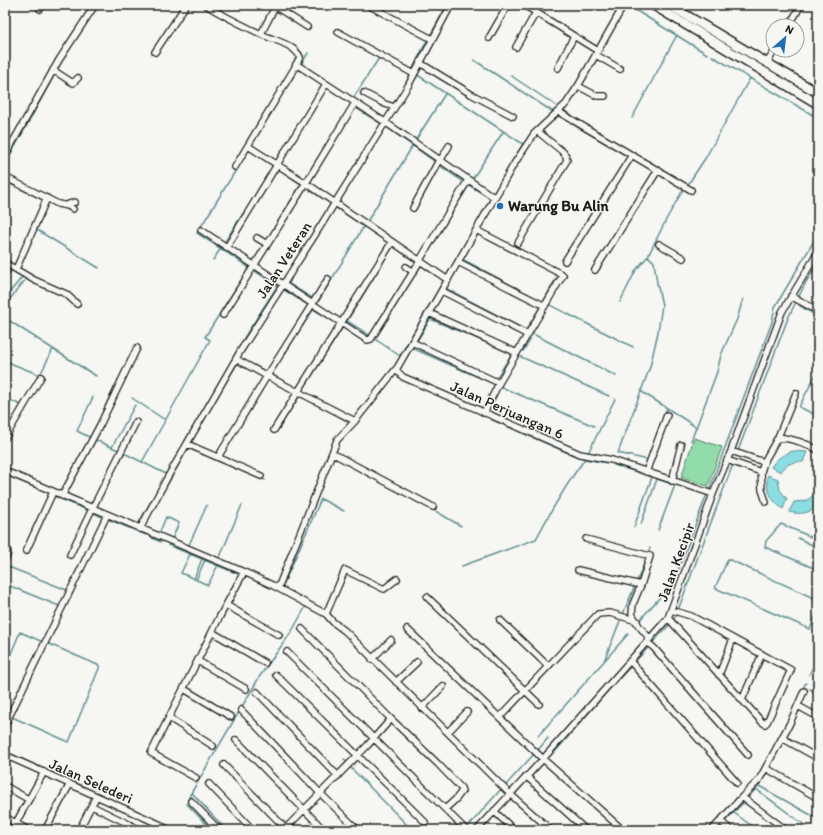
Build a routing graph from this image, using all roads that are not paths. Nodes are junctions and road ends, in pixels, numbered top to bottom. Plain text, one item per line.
1 (186, 5) edge
2 (206, 5) edge
3 (368, 5) edge
4 (451, 5) edge
5 (508, 5) edge
6 (524, 5) edge
7 (653, 5) edge
8 (669, 5) edge
9 (801, 5) edge
10 (93, 6) edge
11 (275, 6) edge
12 (623, 6) edge
13 (537, 13) junction
14 (794, 18) edge
15 (308, 27) dead end
16 (338, 32) dead end
17 (261, 34) junction
18 (574, 36) junction
19 (489, 38) dead end
20 (432, 39) junction
21 (718, 40) junction
22 (516, 47) dead end
23 (155, 52) dead end
24 (597, 53) junction
25 (770, 58) edge
26 (420, 63) junction
27 (296, 64) junction
28 (767, 64) junction
29 (558, 68) dead end
30 (620, 69) dead end
31 (53, 70) junction
32 (414, 74) junction
33 (78, 78) dead end
34 (326, 84) junction
35 (578, 86) junction
36 (364, 93) dead end
37 (818, 93) edge
38 (606, 96) dead end
39 (355, 102) junction
40 (818, 104) edge
41 (394, 106) junction
42 (559, 112) junction
43 (514, 116) dead end
44 (384, 122) junction
45 (537, 131) junction
46 (248, 146) junction
47 (448, 146) dead end
48 (632, 155) junction
49 (5, 156) edge
50 (440, 161) junction
51 (277, 164) junction
52 (235, 167) dead end
53 (658, 170) junction
54 (7, 178) edge
55 (468, 180) junction
56 (306, 183) junction
57 (5, 186) edge
58 (691, 190) dead end
59 (47, 198) junction
60 (494, 198) junction
61 (76, 202) dead end
62 (335, 203) junction
63 (64, 206) junction
64 (413, 208) dead end
65 (74, 209) dead end
66 (201, 230) dead end
67 (476, 230) junction
68 (257, 238) dead end
69 (392, 242) junction
70 (518, 243) dead end
71 (267, 244) junction
72 (658, 244) dead end
73 (227, 246) junction
74 (818, 252) edge
75 (683, 258) dead end
76 (420, 261) junction
77 (565, 261) dead end
78 (816, 261) edge
79 (458, 262) junction
80 (5, 263) edge
81 (254, 266) junction
82 (406, 267) dead end
83 (16, 269) junction
84 (595, 270) dead end
85 (414, 272) junction
86 (328, 279) dead end
87 (448, 280) junction
88 (283, 284) junction
89 (442, 291) junction
90 (795, 298) junction
91 (313, 303) junction
92 (77, 304) dead end
93 (545, 306) junction
94 (818, 311) edge
95 (429, 313) junction
96 (223, 315) dead end
97 (342, 322) junction
98 (528, 335) junction
99 (412, 342) junction
100 (137, 348) dead end
101 (517, 353) junction
102 (236, 359) junction
103 (396, 370) junction
104 (267, 376) junction
105 (41, 377) dead end
106 (499, 382) junction
107 (297, 392) junction
108 (796, 393) dead end
109 (484, 413) junction
110 (667, 415) dead end
111 (355, 421) junction
112 (136, 422) dead end
113 (274, 430) dead end
114 (778, 437) junction
115 (5, 438) edge
116 (187, 444) junction
117 (681, 445) dead end
118 (818, 450) edge
119 (731, 451) junction
120 (332, 453) junction
121 (218, 457) junction
122 (727, 460) junction
123 (764, 462) junction
124 (5, 472) edge
125 (646, 472) junction
126 (762, 472) junction
127 (260, 476) dead end
128 (672, 481) junction
129 (54, 492) junction
130 (709, 493) junction
131 (62, 496) junction
132 (766, 502) dead end
133 (433, 507) dead end
134 (92, 509) junction
135 (107, 516) junction
136 (140, 529) junction
137 (586, 539) dead end
138 (5, 549) edge
139 (26, 551) dead end
140 (70, 555) dead end
141 (6, 558) edge
142 (578, 570) dead end
143 (244, 572) junction
144 (398, 579) dead end
145 (641, 585) junction
146 (278, 588) junction
147 (427, 597) dead end
148 (226, 605) junction
149 (676, 611) junction
150 (326, 614) junction
151 (500, 620) dead end
152 (636, 621) junction
153 (671, 621) junction
154 (302, 629) dead end
155 (407, 629) dead end
156 (212, 632) junction
157 (279, 635) dead end
158 (733, 639) junction
159 (391, 640) dead end
160 (651, 643) junction
161 (288, 652) dead end
162 (762, 654) junction
163 (372, 659) junction
164 (198, 661) junction
165 (417, 662) dead end
166 (632, 663) junction
167 (265, 664) dead end
168 (548, 666) junction
169 (276, 675) dead end
170 (719, 675) junction
171 (396, 682) junction
172 (443, 686) dead end
173 (184, 689) junction
174 (246, 689) dead end
175 (524, 691) junction
176 (804, 691) dead end
177 (257, 692) dead end
178 (742, 700) junction
179 (539, 704) dead end
180 (798, 706) junction
181 (422, 708) junction
182 (241, 710) dead end
183 (467, 712) dead end
184 (231, 716) dead end
185 (500, 717) junction
186 (818, 717) edge
187 (169, 718) junction
188 (391, 719) junction
189 (5, 725) edge
190 (448, 732) junction
191 (374, 738) junction
192 (782, 738) junction
193 (236, 740) dead end
194 (214, 746) dead end
195 (5, 755) edge
196 (748, 755) dead end
197 (818, 758) edge
198 (543, 759) junction
199 (352, 760) junction
200 (224, 764) dead end
201 (766, 768) junction
202 (44, 772) junction
203 (338, 776) junction
204 (526, 776) junction
205 (196, 778) dead end
206 (737, 783) dead end
207 (70, 784) junction
208 (209, 784) dead end
209 (5, 786) edge
210 (320, 793) junction
211 (510, 794) junction
212 (96, 797) junction
213 (742, 797) junction
214 (818, 798) edge
215 (28, 799) junction
216 (191, 801) dead end
217 (92, 806) junction
218 (445, 809) junction
219 (304, 810) junction
220 (494, 812) junction
221 (5, 818) edge
222 (720, 821) junction
223 (425, 822) dead end
224 (16, 823) junction
225 (81, 829) edge
226 (285, 829) edge
227 (465, 829) edge
228 (12, 830) edge
229 (28, 830) edge
230 (45, 830) edge
231 (141, 830) edge
232 (166, 830) edge
233 (220, 830) edge
234 (253, 830) edge
235 (324, 830) edge
236 (358, 830) edge
237 (477, 830) edge
238 (514, 830) edge
239 (550, 830) edge
240 (586, 830) edge
241 (623, 830) edge
242 (712, 830) edge
243 (731, 830) edge
244 (786, 830) edge

1 - 23 street
2 - 17 street
3 - 20 street
4 - 20 street, Jalan Veteran
5 - 19 street
6 - 13 street
7 - 21 highway
8 - 21 highway
9 - 14 street
10 - 31 street
11 - 15 street
11 - 17 street
12 - 24 street
13 - 18 street
13 - 22 street
16 - 32 street
17 - 27 street
18 - 24 street
18 - 29 street
20 - 26 street, Jalan Veteran
21 - 28 highway
21 - 40 highway
24 - 30 street
24 - 35 street
25 - 28 street
26 - 32 street, Jalan Veteran
26 - 43 street
27 - 34 street
27 - 46 street
28 - 37 highway
31 - 33 street
31 - 49 street
32 - 41 street, Jalan Veteran
34 - 39 street
34 - 51 street
35 - 38 street
35 - 42 street
36 - 41 street
39 - 44 street
39 - 56 street
41 - 44 street, Jalan Veteran
42 - 45 street
42 - 48 street
44 - 50 street
44 - 62 street, Jalan Veteran
45 - 60 street
45 - 70 street
46 - 51 street
46 - 52 street
47 - 50 street
48 - 53 street
48 - 77 street
50 - 55 street
50 - 64 street
51 - 56 street
51 - 73 street
53 - 58 street
53 - 84 street
54 - 57 street
54 - 59 street
55 - 60 street
55 - 76 street
56 - 62 street
56 - 71 street
59 - 63 street
59 - 83 street
60 - 67 street
61 - 63 street
62 - 69 street
62 - 88 street, Jalan Veteran
63 - 65 street
66 - 73 street
67 - 79 street
67 - 93 street
68 - 71 street
69 - 76 street
69 - 97 street
71 - 81 street
72 - 75 street
73 - 81 street
74 - 78 street, Jalan Kecipir
76 - 85 street
76 - 87 street
78 - 90 street, Jalan Kecipir
79 - 87 street
79 - 93 street
80 - 83 street
81 - 88 street
81 - 96 street
82 - 85 street
83 - 92 street
85 - 97 street
86 - 91 street
87 - 89 street
88 - 91 street
88 - 102 street, Jalan Veteran
89 - 95 street
89 - 98 street
90 - 94 street
90 - 119 street, Jalan Kecipir
91 - 97 street
91 - 104 street
93 - 98 street
95 - 99 street
95 - 101 street
97 - 107 street
98 - 101 street
99 - 103 street
99 - 106 street
100 - 131 street
101 - 106 street
102 - 104 street
102 - 116 street, Jalan Veteran
103 - 109 street, Jalan Perjuangan 6
103 - 111 street
104 - 107 street
104 - 121 street
105 - 115 street
106 - 109 street
107 - 111 street
107 - 113 street
108 - 114 street
109 - 125 street, Jalan Perjuangan 6
110 - 125 street
111 - 120 street
112 - 134 street
114 - 118 street
114 - 123 street
116 - 121 street
116 - 136 street, Jalan Veteran
117 - 128 street
119 - 122 street, Jalan Kecipir
119 - 123 street
120 - 133 street
120 - 146 street
121 - 127 street
122 - 126 street
122 - 130 street, Jalan Kecipir
123 - 126 street
124 - 129 street
125 - 128 street, Jalan Perjuangan 6
126 - 132 street
128 - 130 street, Jalan Perjuangan 6
129 - 131 street
129 - 139 street
130 - 149 street, Jalan Kecipir
131 - 134 street
134 - 135 street
134 - 140 street
135 - 136 street
135 - 189 street
136 - 143 street
137 - 145 street
138 - 141 street
142 - 145 street
143 - 146 street
143 - 148 street
144 - 150 street
145 - 152 street
146 - 150 street
147 - 175 street
148 - 156 street
148 - 157 street
149 - 153 street, Jalan Kecipir
149 - 158 street
150 - 163 street
151 - 168 street
152 - 160 street
152 - 168 street
153 - 160 street, Jalan Kecipir
153 - 170 street
154 - 188 street
155 - 185 street
156 - 164 street
156 - 167 street
158 - 162 street
158 - 170 street
159 - 163 street
160 - 166 street, Jalan Kecipir
160 - 196 street
161 - 191 street
162 - 178 street
162 - 178 street
163 - 171 street
164 - 173 street
164 - 174 street
165 - 171 street
166 - 198 street, Jalan Kecipir
166 - 206 street
168 - 175 street
169 - 199 street
170 - 178 street
171 - 181 street
172 - 181 street
173 - 184 street
173 - 187 street
175 - 179 street
175 - 185 street
176 - 180 street
177 - 203 street
180 - 186 street
180 - 192 street
181 - 190 street
182 - 210 street
183 - 190 street
185 - 198 street
187 - 194 street
187 - 205 street
188 - 191 street
188 - 218 street
190 - 211 street
191 - 199 street
191 - 218 street
192 - 197 street
192 - 201 street
193 - 219 street
195 - 202 street, Jalan Selederi
198 - 204 street, Jalan Kecipir
198 - 241 street
199 - 203 street
199 - 223 street
200 - 226 street
201 - 213 street
201 - 214 street
202 - 207 street, Jalan Selederi
202 - 215 street
203 - 210 street
204 - 211 street, Jalan Kecipir
204 - 240 street
207 - 212 street, Jalan Selederi
207 - 230 street
208 - 234 street
209 - 215 street
210 - 219 street
210 - 236 street
211 - 220 street, Jalan Kecipir
211 - 239 street
212 - 217 street
212 - 232 street, Jalan Selederi
213 - 222 street
213 - 244 street
215 - 224 street
216 - 233 street
217 - 225 street
217 - 231 street
218 - 227 street
219 - 226 street
219 - 235 street
220 - 237 street, Jalan Kecipir
220 - 238 street
221 - 224 street
222 - 242 street
222 - 243 street
224 - 228 street
224 - 229 street

